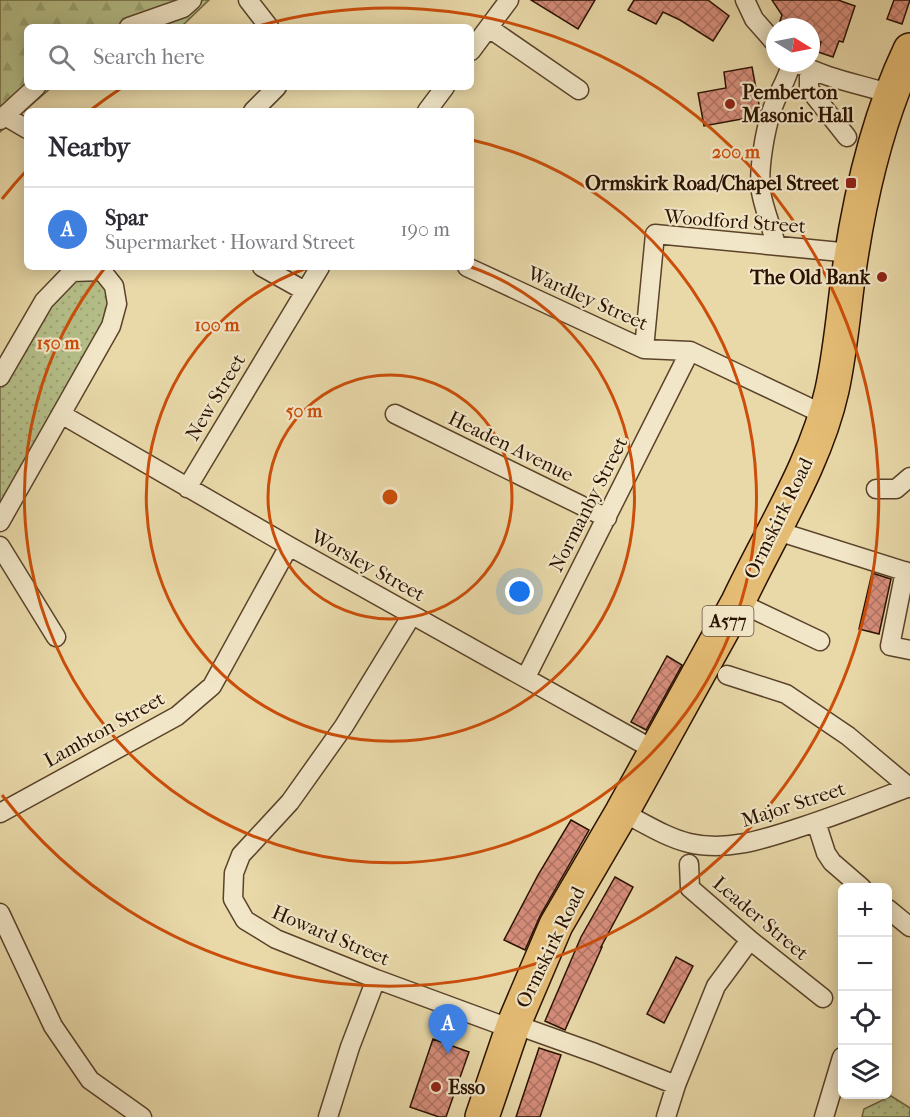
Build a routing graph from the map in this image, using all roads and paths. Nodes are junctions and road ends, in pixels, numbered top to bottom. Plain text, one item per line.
1 (192, 0) edge
2 (248, 0) edge
3 (745, 0) edge
4 (500, 3) edge
5 (138, 24) edge
6 (267, 24) edge
7 (489, 28) junction
8 (766, 33) edge
9 (474, 47) edge
10 (910, 50) edge
11 (788, 72) edge
12 (805, 72) edge
13 (818, 72) edge
14 (33, 90) edge
15 (275, 90) edge
16 (443, 90) edge
17 (579, 90) dead end
18 (891, 94) junction
19 (257, 108) edge
20 (429, 108) edge
21 (3, 118) edge
22 (24, 128) edge
23 (847, 137) dead end
24 (777, 245) junction
25 (851, 253) junction
26 (93, 270) edge
27 (104, 270) edge
28 (267, 270) edge
29 (318, 270) edge
30 (473, 270) edge
31 (305, 291) junction
32 (644, 349) junction
33 (690, 351) junction
34 (0, 377) edge
35 (61, 414) junction
36 (395, 414) dead end
37 (825, 415) junction
38 (910, 477) edge
39 (187, 488) junction
40 (876, 489) dead end
41 (607, 518) junction
42 (0, 522) edge
43 (774, 530) junction
44 (0, 546) edge
45 (289, 546) junction
46 (907, 572) edge
47 (738, 602) junction
48 (412, 615) junction
49 (56, 637) dead end
50 (820, 641) dead end
51 (910, 650) edge
52 (727, 675) dead end
53 (526, 677) junction
54 (656, 750) junction
55 (910, 787) edge
56 (622, 812) junction
57 (0, 813) edge
58 (816, 822) junction
59 (689, 864) dead end
60 (856, 883) edge
61 (892, 912) edge
62 (0, 913) edge
63 (910, 927) edge
64 (750, 940) junction
65 (376, 980) junction
66 (823, 998) dead end
67 (513, 1026) junction
68 (838, 1070) edge
69 (676, 1085) junction
70 (142, 1117) edge
71 (328, 1117) edge
72 (482, 1117) edge
73 (666, 1117) edge
74 (824, 1117) edge

1 - 5 street
2 - 6 street
3 - 8 street
4 - 7 street
7 - 9 street
7 - 17 street
10 - 18 highway, Ormskirk Road / A577
11 - 24 street
12 - 23 street
13 - 18 street
14 - 21 street
15 - 19 street
16 - 20 street
18 - 25 highway, Ormskirk Road / A577
21 - 22 street
24 - 25 street, Woodford Street
24 - 32 street, Woodford Street
25 - 37 highway, Ormskirk Road / A577
26 - 34 street
27 - 35 street
28 - 31 street
29 - 31 street, New Street
30 - 32 street, Wardley Street
31 - 39 street, New Street
32 - 33 street, Wardley Street
33 - 37 street, Wardley Street
33 - 41 street, Normanby Street
35 - 39 street, Worsley Street
35 - 42 street
36 - 41 street, Headen Avenue
37 - 43 highway, Ormskirk Road / A577
38 - 40 street
39 - 45 street, Worsley Street
41 - 53 street, Normanby Street
43 - 46 street
43 - 47 highway, Ormskirk Road / A577
44 - 49 street
45 - 48 street, Worsley Street
45 - 57 street, Lambton Street
46 - 51 street
47 - 50 street
47 - 54 highway, Ormskirk Road / A577
48 - 53 street, Worsley Street
48 - 65 street, Howard Street
52 - 55 street
53 - 54 street, Worsley Street
54 - 56 highway, Ormskirk Road / A577
55 - 58 street, Major Street
56 - 58 street, Major Street
56 - 67 highway, Ormskirk Road / A577
58 - 60 street
59 - 64 street, Leader Street
61 - 63 street
62 - 70 street
64 - 66 street, Leader Street
64 - 69 street
65 - 67 street, Howard Street
65 - 71 street
67 - 69 street, Howard Street
67 - 72 highway, Ormskirk Road / A577
68 - 74 street
69 - 73 street

